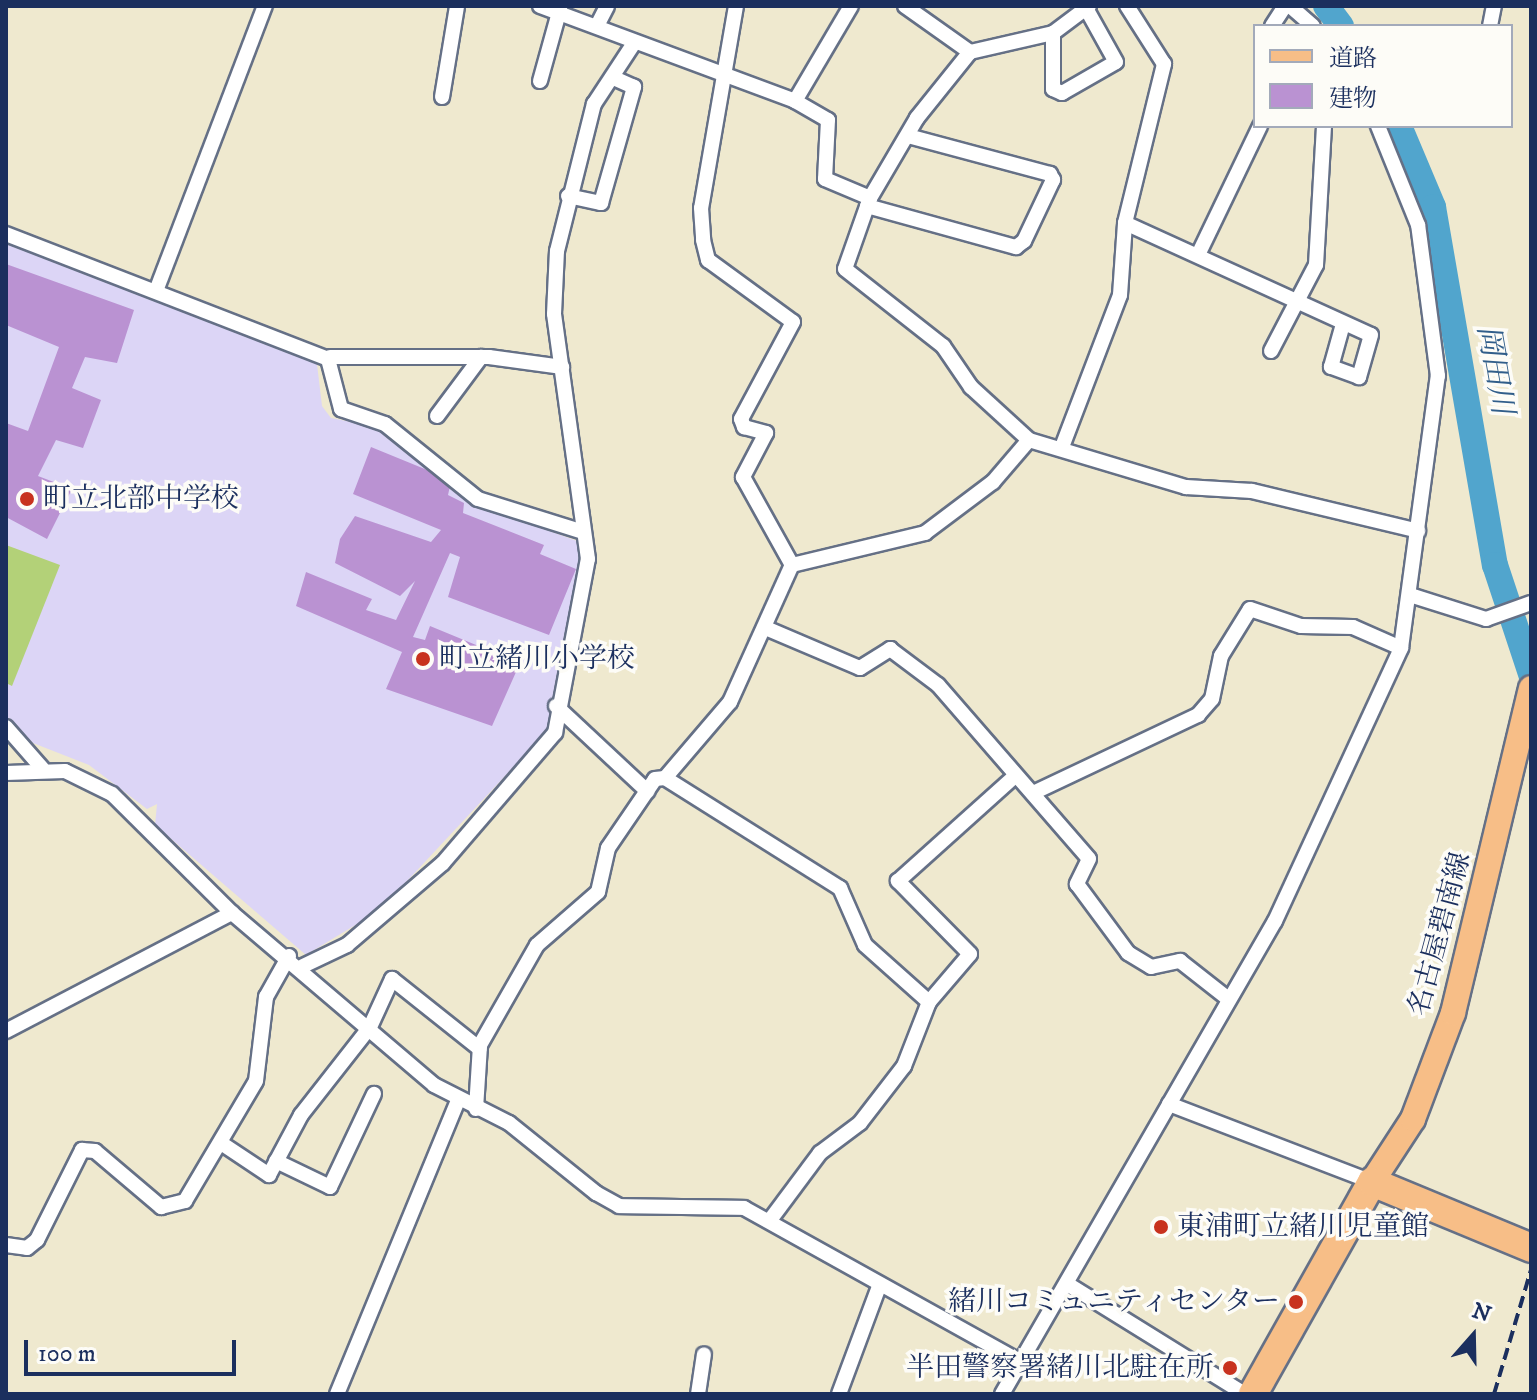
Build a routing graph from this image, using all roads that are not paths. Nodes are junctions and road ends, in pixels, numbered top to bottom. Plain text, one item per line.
1 (265, 6) edge
2 (457, 6) edge
3 (540, 6) edge
4 (607, 6) edge
5 (736, 6) edge
6 (851, 6) edge
7 (905, 6) edge
8 (1127, 6) edge
9 (1287, 6) edge
10 (1088, 8) edge
11 (560, 9) junction
12 (599, 22) junction
13 (1274, 24) edge
14 (1310, 24) edge
15 (1053, 33) junction
16 (634, 43) junction
17 (970, 52) junction
18 (612, 77) junction
19 (720, 77) junction
20 (540, 81) dead end
21 (442, 97) dead end
22 (795, 101) junction
23 (1259, 128) edge
24 (1324, 128) edge
25 (1379, 128) edge
26 (908, 136) junction
27 (568, 196) junction
28 (869, 202) junction
29 (1125, 223) junction
30 (6, 234) edge
31 (1198, 255) junction
32 (156, 291) junction
33 (1295, 305) junction
34 (1343, 324) dead end
35 (1271, 351) dead end
36 (330, 357) dead end
37 (481, 357) junction
38 (562, 367) junction
39 (437, 416) dead end
40 (1029, 440) junction
41 (1062, 447) junction
42 (1418, 531) junction
43 (583, 532) junction
44 (792, 565) junction
45 (1410, 595) junction
46 (1531, 603) edge
47 (768, 629) junction
48 (1401, 648) junction
49 (1531, 688) edge
50 (556, 706) junction
51 (6, 727) edge
52 (42, 768) junction
53 (6, 773) edge
54 (1014, 777) junction
55 (665, 778) junction
56 (647, 791) junction
57 (1033, 793) junction
58 (232, 913) junction
59 (289, 956) junction
60 (303, 966) junction
61 (1227, 998) junction
62 (929, 1002) junction
63 (370, 1027) junction
64 (6, 1031) edge
65 (480, 1049) junction
66 (374, 1094) dead end
67 (458, 1101) junction
68 (1169, 1104) junction
69 (476, 1109) junction
70 (221, 1143) junction
71 (276, 1161) junction
72 (1372, 1182) junction
73 (770, 1220) junction
74 (6, 1245) edge
75 (1531, 1248) edge
76 (880, 1284) junction
77 (1069, 1285) junction
78 (704, 1354) dead end
79 (1021, 1362) junction
80 (337, 1394) edge
81 (698, 1394) edge
82 (839, 1394) edge
83 (1002, 1394) edge
84 (1245, 1394) edge
85 (1253, 1394) edge

1 - 32 street
2 - 21 street
3 - 11 street
4 - 12 street
5 - 19 street
6 - 22 street
7 - 17 street
8 - 29 street
9 - 13 street
9 - 14 street
10 - 15 street
10 - 15 street
11 - 12 street
11 - 20 street
12 - 16 street
15 - 17 street
16 - 18 street
16 - 19 street
17 - 26 street
18 - 27 street
18 - 27 street
19 - 22 street
19 - 44 street
22 - 28 street
23 - 31 street
24 - 33 street
25 - 42 street
26 - 28 street
26 - 28 street
27 - 38 street
28 - 40 street
29 - 31 street
29 - 41 street
30 - 32 street
31 - 33 street
32 - 43 street
33 - 34 street
33 - 35 street
36 - 37 street
37 - 38 street
37 - 39 street
38 - 43 street
40 - 41 street
40 - 44 street
41 - 42 street
42 - 45 street
43 - 50 street
44 - 47 street
45 - 46 street
45 - 48 street
47 - 54 street
47 - 55 street
48 - 57 street
48 - 61 street
49 - 72 main road, 名古屋碧南線
50 - 56 street
50 - 60 street
51 - 52 street
52 - 53 street
52 - 58 street
54 - 57 street
54 - 62 street
55 - 56 street
55 - 62 street
56 - 65 street
57 - 61 street
58 - 59 street
58 - 64 street
59 - 60 street
59 - 70 street
60 - 63 street
61 - 68 street
62 - 73 street
63 - 65 street
63 - 67 street
63 - 71 street
65 - 69 street
66 - 71 street
67 - 69 street
67 - 80 street
68 - 72 street
68 - 77 street
69 - 73 street
70 - 71 street
70 - 74 street
72 - 75 highway
72 - 85 highway
73 - 76 street
76 - 79 street
76 - 82 street
77 - 79 street
77 - 84 street
78 - 81 street
79 - 83 street

